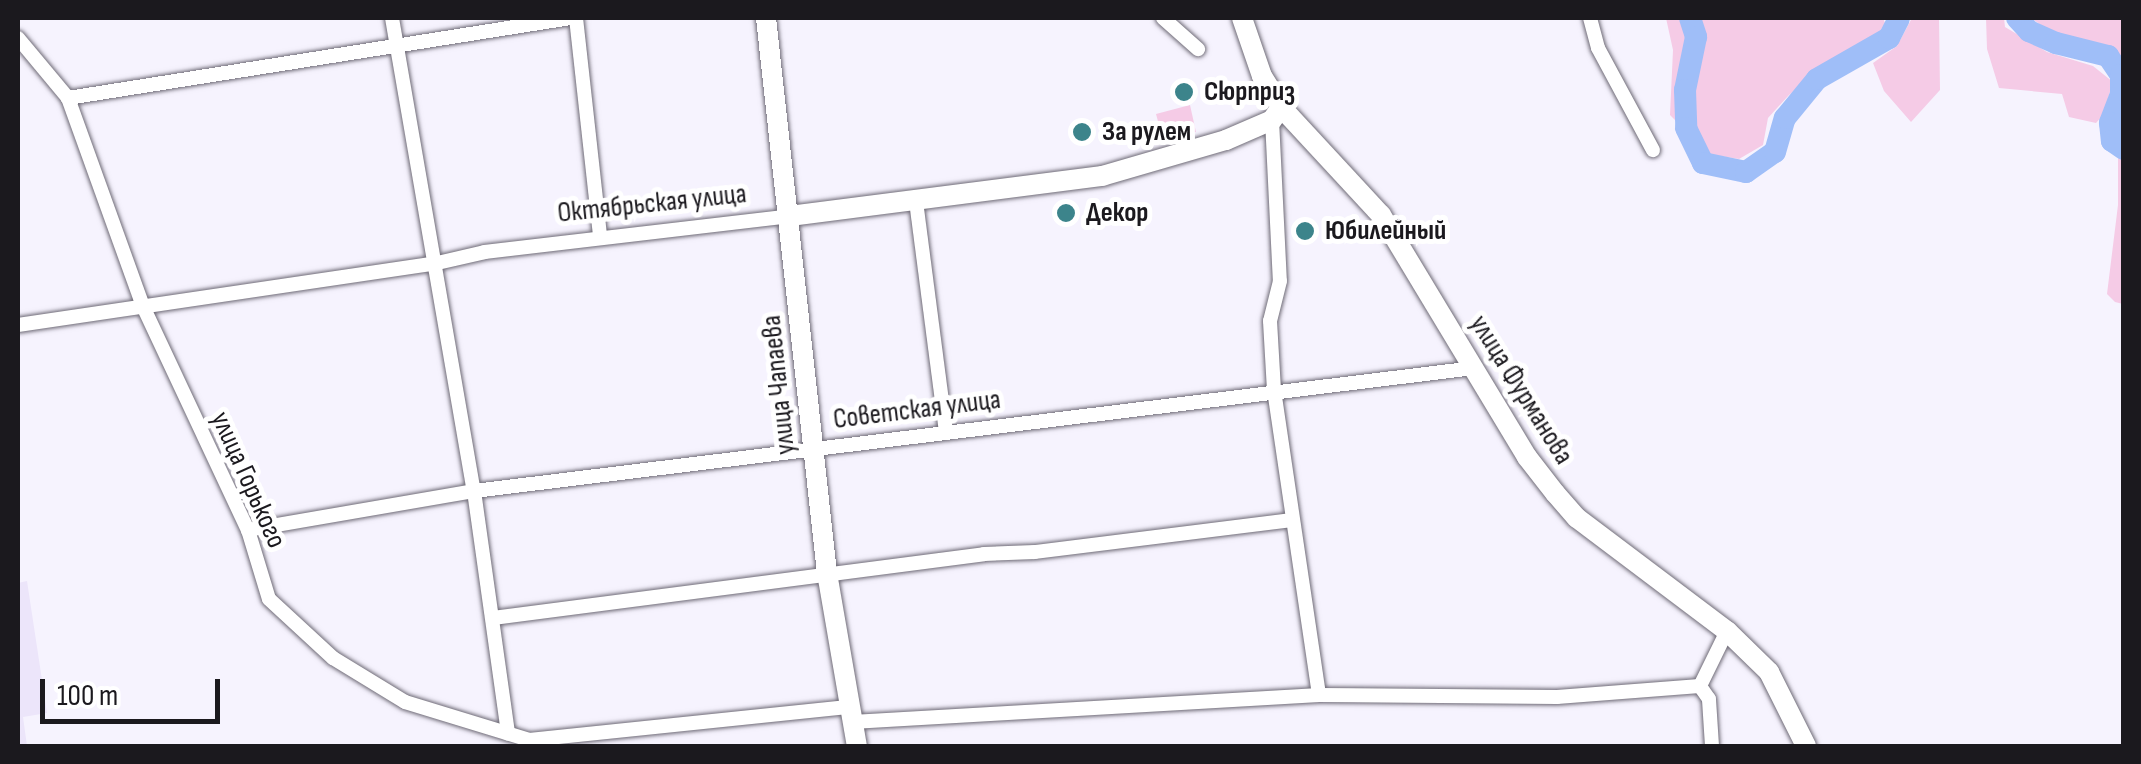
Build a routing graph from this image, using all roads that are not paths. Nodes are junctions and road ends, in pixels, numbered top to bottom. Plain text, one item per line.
1 (392, 18) edge
2 (574, 18) edge
3 (766, 18) edge
4 (1163, 18) edge
5 (1242, 18) edge
6 (1590, 18) edge
7 (18, 38) edge
8 (396, 43) junction
9 (1198, 49) dead end
10 (68, 98) junction
11 (1276, 114) junction
12 (1654, 150) dead end
13 (916, 202) junction
14 (790, 216) junction
15 (600, 236) junction
16 (433, 264) junction
17 (142, 304) junction
18 (18, 325) edge
19 (1475, 368) junction
20 (1274, 390) junction
21 (946, 432) junction
22 (813, 448) junction
23 (474, 491) junction
24 (1291, 520) junction
25 (248, 530) junction
26 (827, 573) junction
27 (493, 618) junction
28 (1727, 631) junction
29 (1700, 686) junction
30 (1320, 695) junction
31 (851, 715) junction
32 (508, 734) junction
33 (857, 746) edge
34 (1712, 746) edge
35 (1806, 746) edge

1 - 8 street
2 - 8 street
2 - 15 street
3 - 14 main road, улица Чапаева
4 - 9 street
5 - 11 main road, улица Фурманова
6 - 12 street
7 - 10 street, улица Горького
8 - 10 street
8 - 16 street
10 - 17 street, улица Горького
11 - 13 main road, Октябрьская улица
11 - 19 main road, улица Фурманова
11 - 20 street
13 - 14 main road, Октябрьская улица
13 - 21 street
14 - 15 street, Октябрьская улица
14 - 22 main road, улица Чапаева
15 - 16 street, Октябрьская улица
16 - 17 street, Октябрьская улица
16 - 23 street
17 - 18 street, Октябрьская улица
17 - 25 street, улица Горького
19 - 20 street, Советская улица
19 - 28 main road, улица Фурманова
20 - 21 street, Советская улица
20 - 24 street
21 - 22 street, Советская улица
22 - 23 street, Советская улица
22 - 26 main road, улица Чапаева
23 - 25 street, Советская улица
23 - 27 street
24 - 26 street
24 - 30 street
25 - 32 street, улица Горького
26 - 27 street
26 - 31 main road, улица Чапаева
27 - 32 street
28 - 29 street
28 - 35 main road, улица Фурманова
29 - 30 street, улица Горького
29 - 34 street
30 - 31 street, улица Горького
31 - 32 street, улица Горького
31 - 33 main road, улица Чапаева

